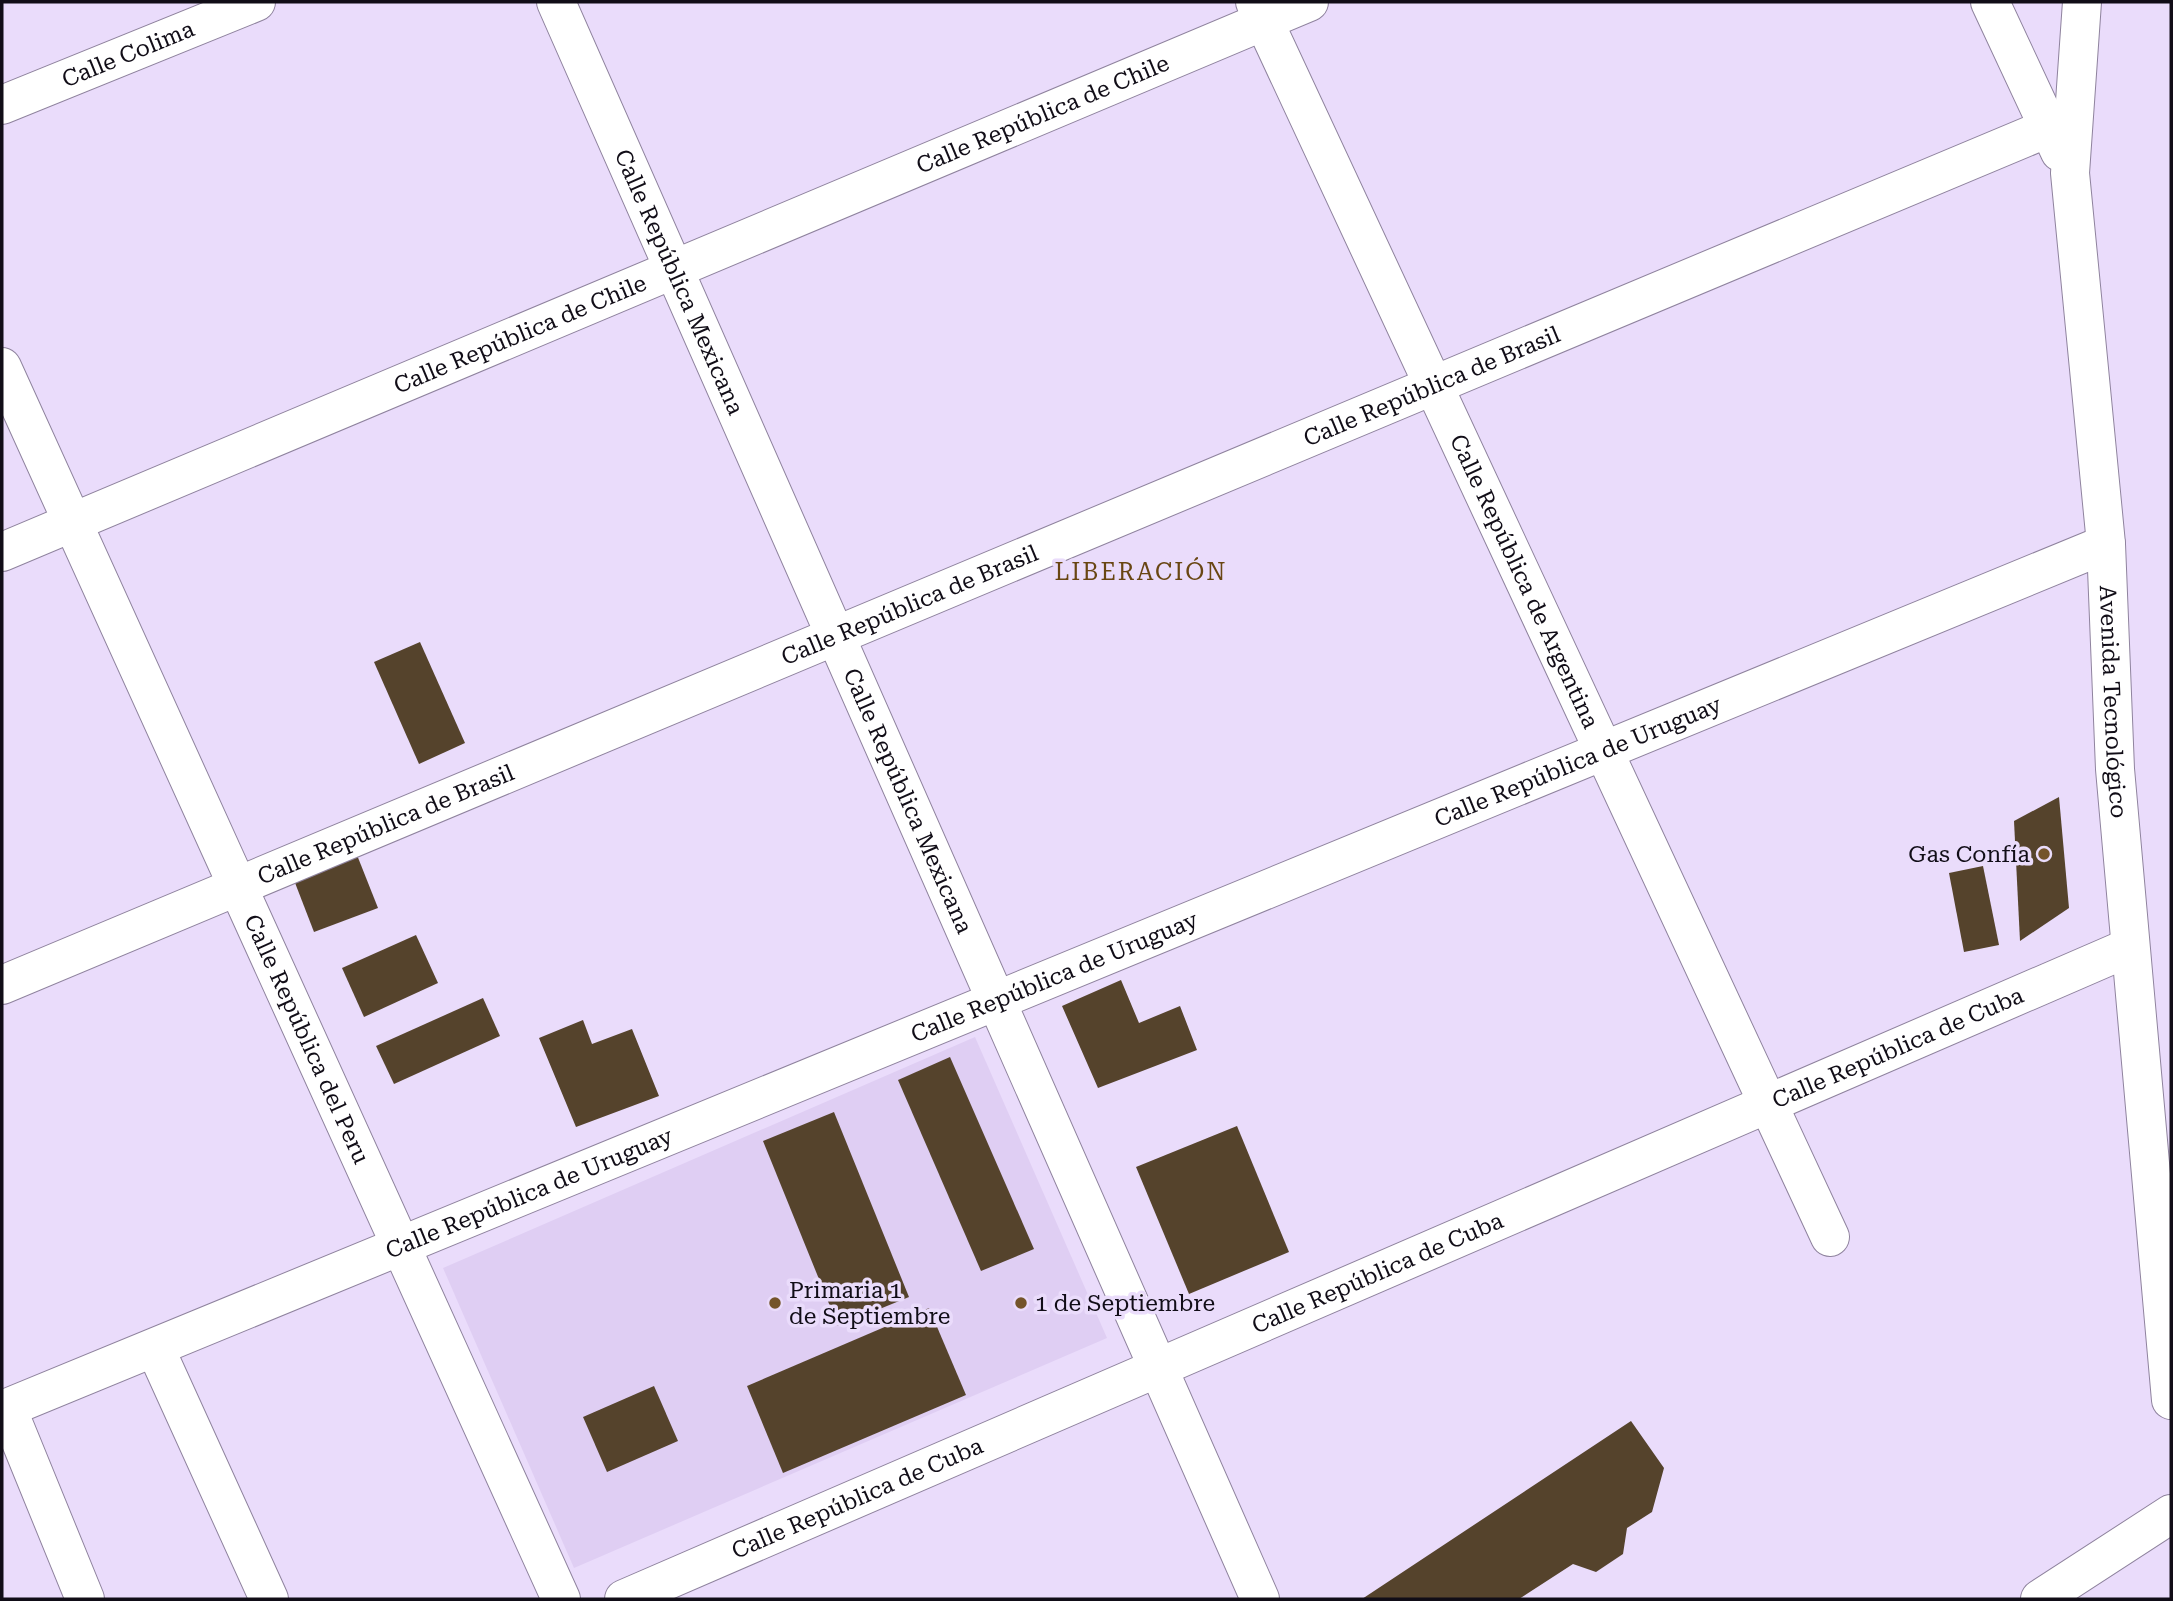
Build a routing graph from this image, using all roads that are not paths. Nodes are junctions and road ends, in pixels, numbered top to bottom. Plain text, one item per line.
1 (256, 2) edge
2 (556, 2) edge
3 (1309, 2) edge
4 (1990, 2) edge
5 (2082, 2) edge
6 (1260, 11) edge
7 (182, 15) edge
8 (2, 104) edge
9 (2049, 128) junction
10 (2070, 173) junction
11 (674, 269) junction
12 (2, 367) edge
13 (1434, 385) junction
14 (72, 522) junction
15 (2106, 544) junction
16 (2, 552) edge
17 (836, 636) junction
18 (1604, 751) junction
19 (237, 886) junction
20 (2130, 947) junction
21 (2, 985) edge
22 (997, 1001) junction
23 (1768, 1104) junction
24 (1830, 1237) dead end
25 (401, 1246) junction
26 (155, 1348) junction
27 (1158, 1368) junction
28 (2171, 1400) edge
29 (4, 1409) edge
30 (2171, 1514) edge
31 (85, 1599) edge
32 (269, 1599) edge
33 (561, 1599) edge
34 (624, 1599) edge
35 (1260, 1599) edge
36 (2040, 1599) edge

1 - 7 street, Calle Colima
2 - 11 street, Calle República Mexicana
3 - 6 street, Calle República de Chile
4 - 9 street
5 - 10 street, Avenida Tecnológico
6 - 11 street, Calle República de Chile
6 - 13 street, Calle República de Argentina
7 - 8 street, Calle Colima
9 - 10 street
9 - 13 street, Calle República de Brasil
10 - 15 street, Avenida Tecnológico
11 - 14 street, Calle República de Chile
11 - 17 street, Calle República Mexicana
12 - 14 street, Calle República del Peru
13 - 17 street, Calle República de Brasil
13 - 18 street, Calle República de Argentina
14 - 16 street, Calle República de Chile
14 - 19 street, Calle República del Peru
15 - 18 street, Calle República de Uruguay
15 - 20 street, Avenida Tecnológico
17 - 19 street, Calle República de Brasil
17 - 22 street, Calle República Mexicana
18 - 22 street, Calle República de Uruguay
18 - 23 street, Calle República de Argentina
19 - 21 street, Calle República de Brasil
19 - 25 street, Calle República del Peru
20 - 23 street, Calle República de Cuba
20 - 28 street, Avenida Tecnológico
22 - 25 street, Calle República de Uruguay
22 - 27 street, Calle República Mexicana
23 - 24 street, Calle República de Argentina
23 - 27 street, Calle República de Cuba
25 - 26 street, Calle República de Uruguay
25 - 33 street, Calle República del Peru
26 - 29 street, Calle República de Uruguay
26 - 32 street
27 - 34 street, Calle República de Cuba
27 - 35 street, Calle República Mexicana
29 - 31 street
30 - 36 street

